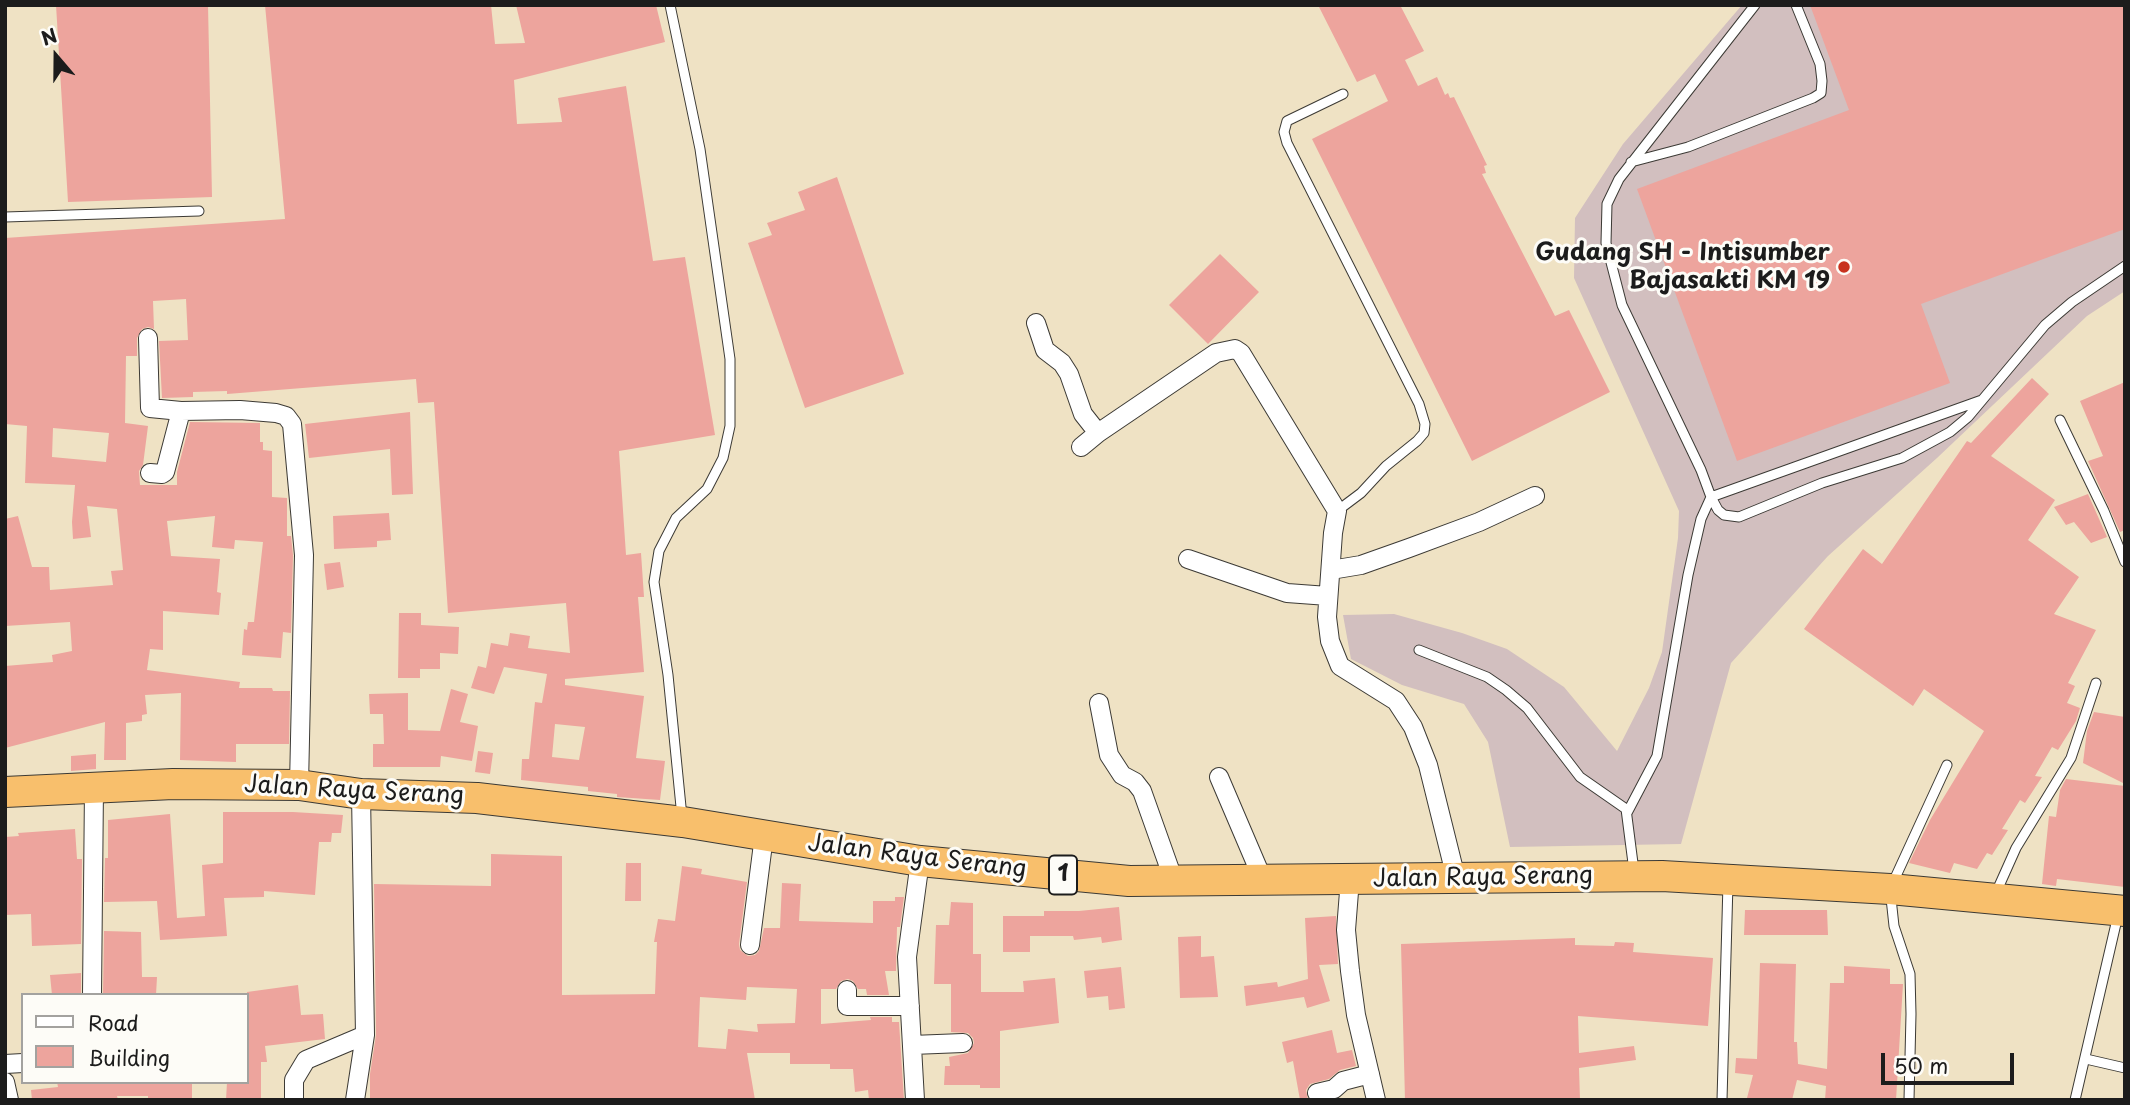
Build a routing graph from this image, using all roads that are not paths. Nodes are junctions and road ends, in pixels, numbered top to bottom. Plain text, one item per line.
1 (670, 5) edge
2 (1755, 5) edge
3 (1796, 5) edge
4 (1342, 94) dead end
5 (1631, 162) junction
6 (199, 211) dead end
7 (5, 217) edge
8 (2125, 266) edge
9 (1036, 323) dead end
10 (148, 338) dead end
11 (1983, 399) junction
12 (181, 411) junction
13 (2060, 420) dead end
14 (1098, 433) junction
15 (1081, 446) dead end
16 (150, 473) dead end
17 (1535, 496) dead end
18 (1711, 497) junction
19 (1337, 512) junction
20 (1188, 559) dead end
21 (2125, 562) edge
22 (1331, 570) junction
23 (1328, 596) junction
24 (1419, 650) dead end
25 (2096, 683) dead end
26 (1099, 704) dead end
27 (1947, 765) dead end
28 (1219, 777) dead end
29 (299, 785) junction
30 (94, 787) junction
31 (5, 792) edge
32 (361, 794) junction
33 (1627, 813) junction
34 (683, 822) junction
35 (764, 836) junction
36 (920, 861) junction
37 (1635, 877) junction
38 (1456, 878) junction
39 (1350, 879) junction
40 (1263, 880) junction
41 (1174, 881) junction
42 (1728, 881) junction
43 (1890, 889) junction
44 (1993, 900) junction
45 (2122, 910) edge
46 (750, 944) dead end
47 (847, 990) dead end
48 (92, 993) edge
49 (911, 1006) junction
50 (365, 1035) junction
51 (963, 1043) dead end
52 (912, 1045) junction
53 (2086, 1059) junction
54 (2125, 1068) edge
55 (1370, 1074) junction
56 (5, 1082) edge
57 (1317, 1093) dead end
58 (9, 1100) edge
59 (294, 1100) edge
60 (355, 1100) edge
61 (915, 1100) edge
62 (1376, 1100) edge
63 (1722, 1100) edge
64 (1909, 1100) edge
65 (2075, 1100) edge

1 - 34 lane
2 - 5 lane
3 - 5 lane
4 - 19 lane
5 - 18 lane
6 - 7 lane
8 - 11 lane
9 - 14 street
10 - 12 street
11 - 18 lane
11 - 18 lane
12 - 16 street
12 - 29 street
13 - 21 lane
14 - 15 street
14 - 19 street
17 - 22 street
18 - 33 lane
19 - 22 street
20 - 23 street
22 - 23 street
23 - 38 street
24 - 33 lane
25 - 44 lane
26 - 41 street
27 - 43 lane
28 - 40 street
29 - 30 highway, Jalan Raya Serang / 1
29 - 32 highway, Jalan Raya Serang / 1
30 - 31 highway, Jalan Raya Serang / 1
30 - 48 street
32 - 34 highway, Jalan Raya Serang / 1
32 - 50 street
33 - 37 lane
34 - 35 highway, Jalan Raya Serang / 1
35 - 36 highway, Jalan Raya Serang / 1
35 - 46 street
36 - 41 highway, Jalan Raya Serang / 1
36 - 49 street
37 - 38 highway, Jalan Raya Serang / 1
37 - 42 highway, Jalan Raya Serang / 1
38 - 39 highway, Jalan Raya Serang / 1
39 - 40 highway, Jalan Raya Serang / 1
39 - 55 street
40 - 41 highway, Jalan Raya Serang / 1
42 - 43 highway, Jalan Raya Serang / 1
42 - 63 lane
43 - 44 highway, Jalan Raya Serang / 1
43 - 64 lane
44 - 45 highway, Jalan Raya Serang / 1
45 - 53 lane
47 - 49 street
49 - 52 street
50 - 59 street
50 - 60 street
51 - 52 street
52 - 61 street
53 - 54 lane
53 - 65 lane
55 - 57 street
55 - 62 street
56 - 58 street

